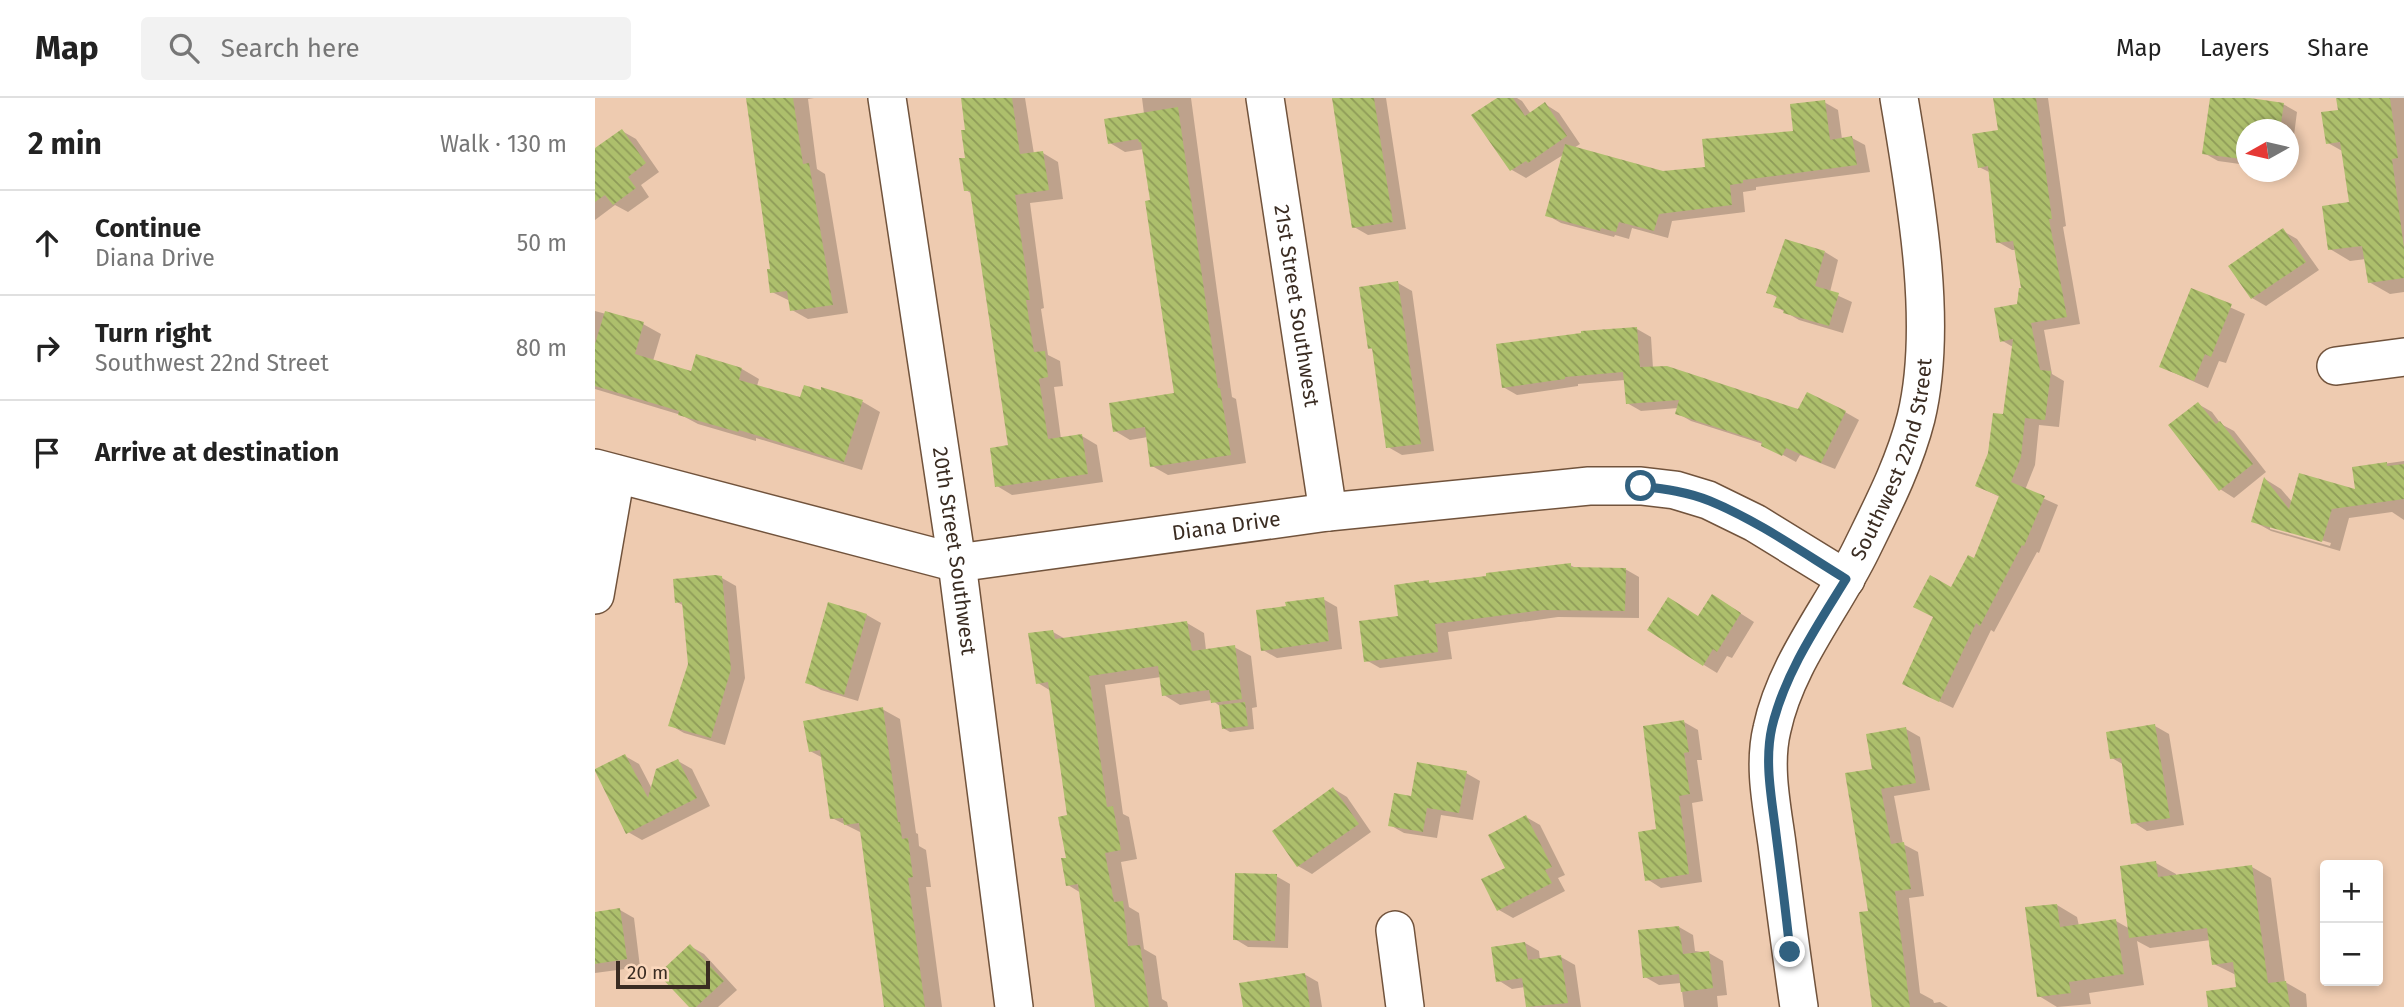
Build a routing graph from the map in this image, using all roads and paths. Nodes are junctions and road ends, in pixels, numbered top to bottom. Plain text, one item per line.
1 (887, 98) edge
2 (1265, 98) edge
3 (1899, 98) edge
4 (2404, 357) edge
5 (2336, 366) dead end
6 (605, 471) edge
7 (1328, 512) junction
8 (957, 563) junction
9 (1846, 579) junction
10 (595, 595) edge
11 (1395, 930) dead end
12 (1014, 1007) edge
13 (1405, 1007) edge
14 (1798, 1007) edge

1 - 8 street, 20th Street Southwest
2 - 7 street, 21st Street Southwest
3 - 9 street, Southwest 22nd Street
4 - 5 street
6 - 8 street, Diana Drive
6 - 10 street
7 - 8 street, Diana Drive
7 - 9 street, Diana Drive
8 - 12 street, 20th Street Southwest
9 - 14 street, Southwest 22nd Street
11 - 13 street

